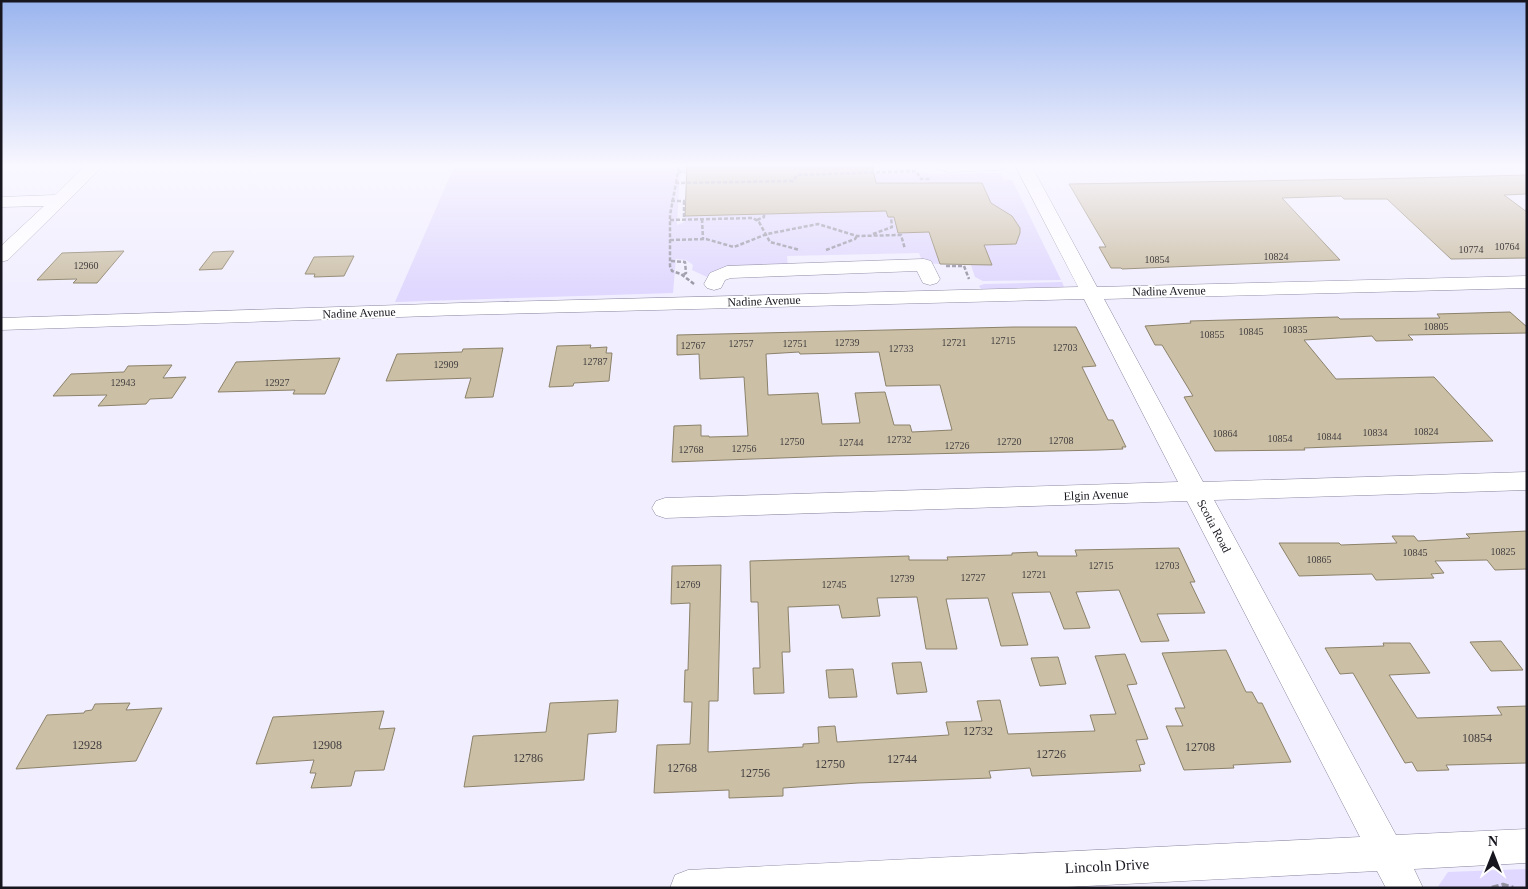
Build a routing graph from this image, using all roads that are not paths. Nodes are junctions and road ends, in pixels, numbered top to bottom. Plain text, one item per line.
1 (52, 206) edge
2 (1044, 206) edge
3 (1, 256) edge
4 (934, 273) road end
5 (1527, 282) edge
6 (705, 284) road end
7 (1090, 293) junction
8 (1, 324) edge
9 (1527, 481) edge
10 (1196, 492) junction
11 (665, 508) dead end
12 (1527, 846) edge
13 (1387, 852) junction
14 (688, 888) edge
15 (1405, 888) edge

1 - 3 street
2 - 7 street, Scotia Road
4 - 6 street
5 - 7 street, Nadine Avenue
7 - 8 street, Nadine Avenue
7 - 10 street, Scotia Road
9 - 10 street, Elgin Avenue
10 - 11 street, Elgin Avenue
10 - 13 street, Scotia Road
12 - 13 street, Lincoln Drive
13 - 14 street, Lincoln Drive
13 - 15 street, Scotia Road

